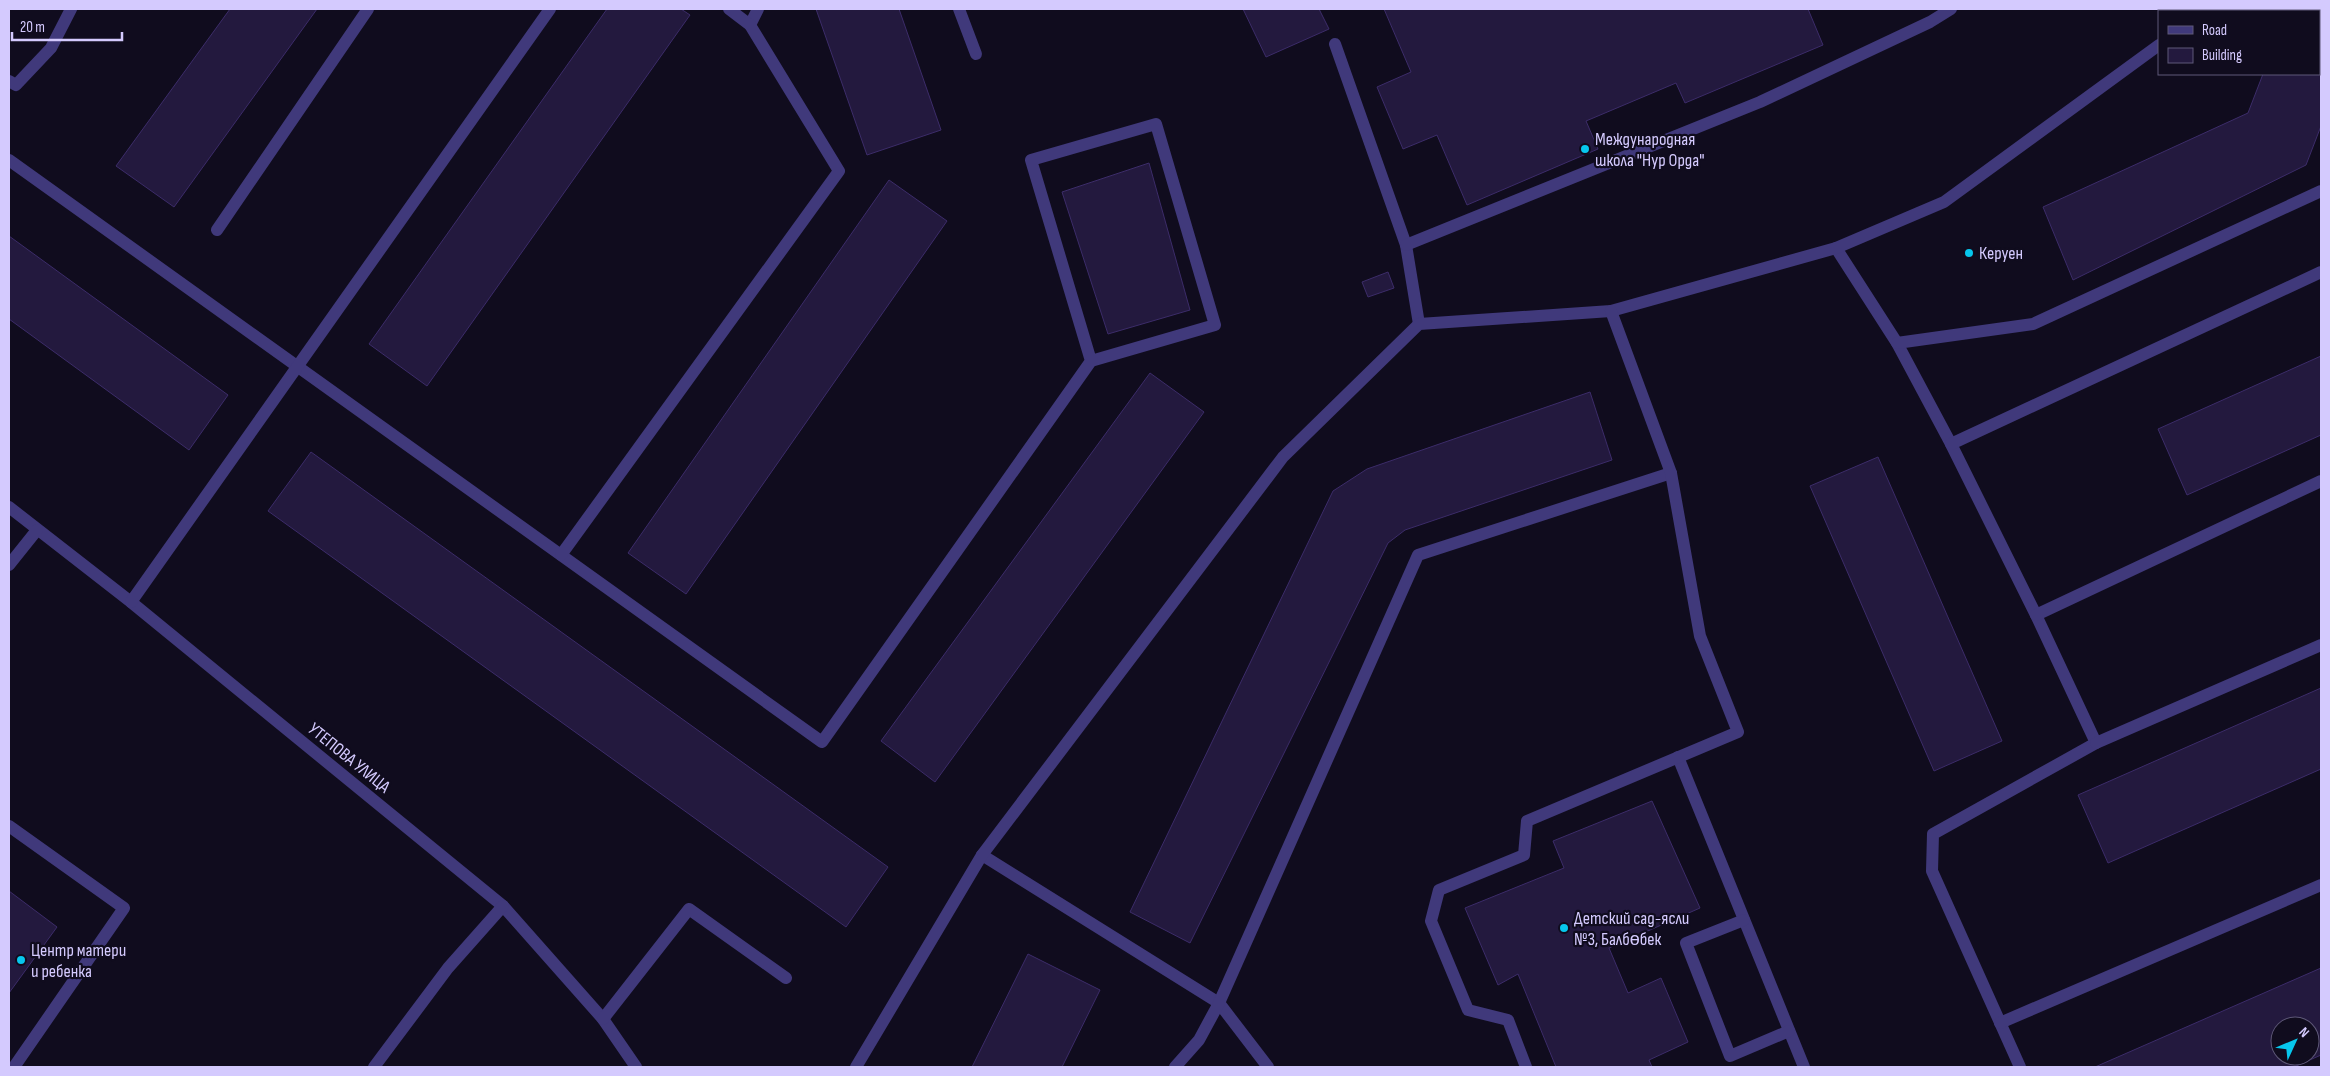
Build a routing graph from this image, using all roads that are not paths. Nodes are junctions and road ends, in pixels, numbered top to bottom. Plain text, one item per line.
1 (71, 9) edge
2 (368, 9) edge
3 (550, 9) edge
4 (729, 9) edge
5 (758, 9) edge
6 (959, 9) edge
7 (1951, 9) edge
8 (750, 25) junction
9 (1335, 44) dead end
10 (2158, 46) edge
11 (976, 54) dead end
12 (9, 81) edge
13 (9, 160) edge
14 (2321, 191) edge
15 (217, 230) dead end
16 (1406, 245) junction
17 (1836, 248) junction
18 (2321, 272) edge
19 (1611, 311) junction
20 (1419, 324) junction
21 (1897, 343) junction
22 (1091, 361) junction
23 (297, 366) junction
24 (1951, 444) junction
25 (1671, 473) junction
26 (2321, 481) edge
27 (9, 507) edge
28 (37, 530) junction
29 (561, 555) junction
30 (9, 565) edge
31 (131, 602) junction
32 (2036, 615) junction
33 (2321, 645) edge
34 (2096, 743) junction
35 (1678, 757) junction
36 (9, 826) edge
37 (982, 856) junction
38 (2321, 885) edge
39 (503, 906) junction
40 (1744, 920) junction
41 (786, 978) dead end
42 (1219, 1003) junction
43 (603, 1019) junction
44 (2000, 1023) junction
45 (1790, 1031) junction
46 (14, 1067) edge
47 (374, 1067) edge
48 (636, 1067) edge
49 (856, 1067) edge
50 (1175, 1067) edge
51 (1268, 1067) edge
52 (1526, 1067) edge
53 (1804, 1067) edge
54 (2020, 1067) edge

1 - 12 street
2 - 15 street
3 - 23 street
4 - 8 street
5 - 8 street
6 - 11 street
7 - 16 street
8 - 29 street
9 - 16 street
10 - 17 street
13 - 23 street
14 - 21 street
16 - 20 street
17 - 19 street
17 - 21 street
18 - 24 street
19 - 20 street
19 - 25 street
20 - 37 street
21 - 24 street
22 - 22 street
22 - 29 street
23 - 29 street
23 - 31 street
24 - 32 street
25 - 35 street
25 - 42 street
26 - 32 street
27 - 28 street, УТЕПОВА УЛИЦА
28 - 30 street
28 - 31 street, УТЕПОВА УЛИЦА
31 - 39 street, УТЕПОВА УЛИЦА
32 - 34 street
33 - 34 street
34 - 44 street
35 - 40 street
35 - 52 street
36 - 46 street
37 - 42 street
37 - 49 street
38 - 44 street
39 - 43 street, УТЕПОВА УЛИЦА
39 - 47 street
40 - 45 street
40 - 45 street
41 - 43 street
42 - 50 street
42 - 51 street
43 - 48 street, УТЕПОВА УЛИЦА
44 - 54 street
45 - 53 street

